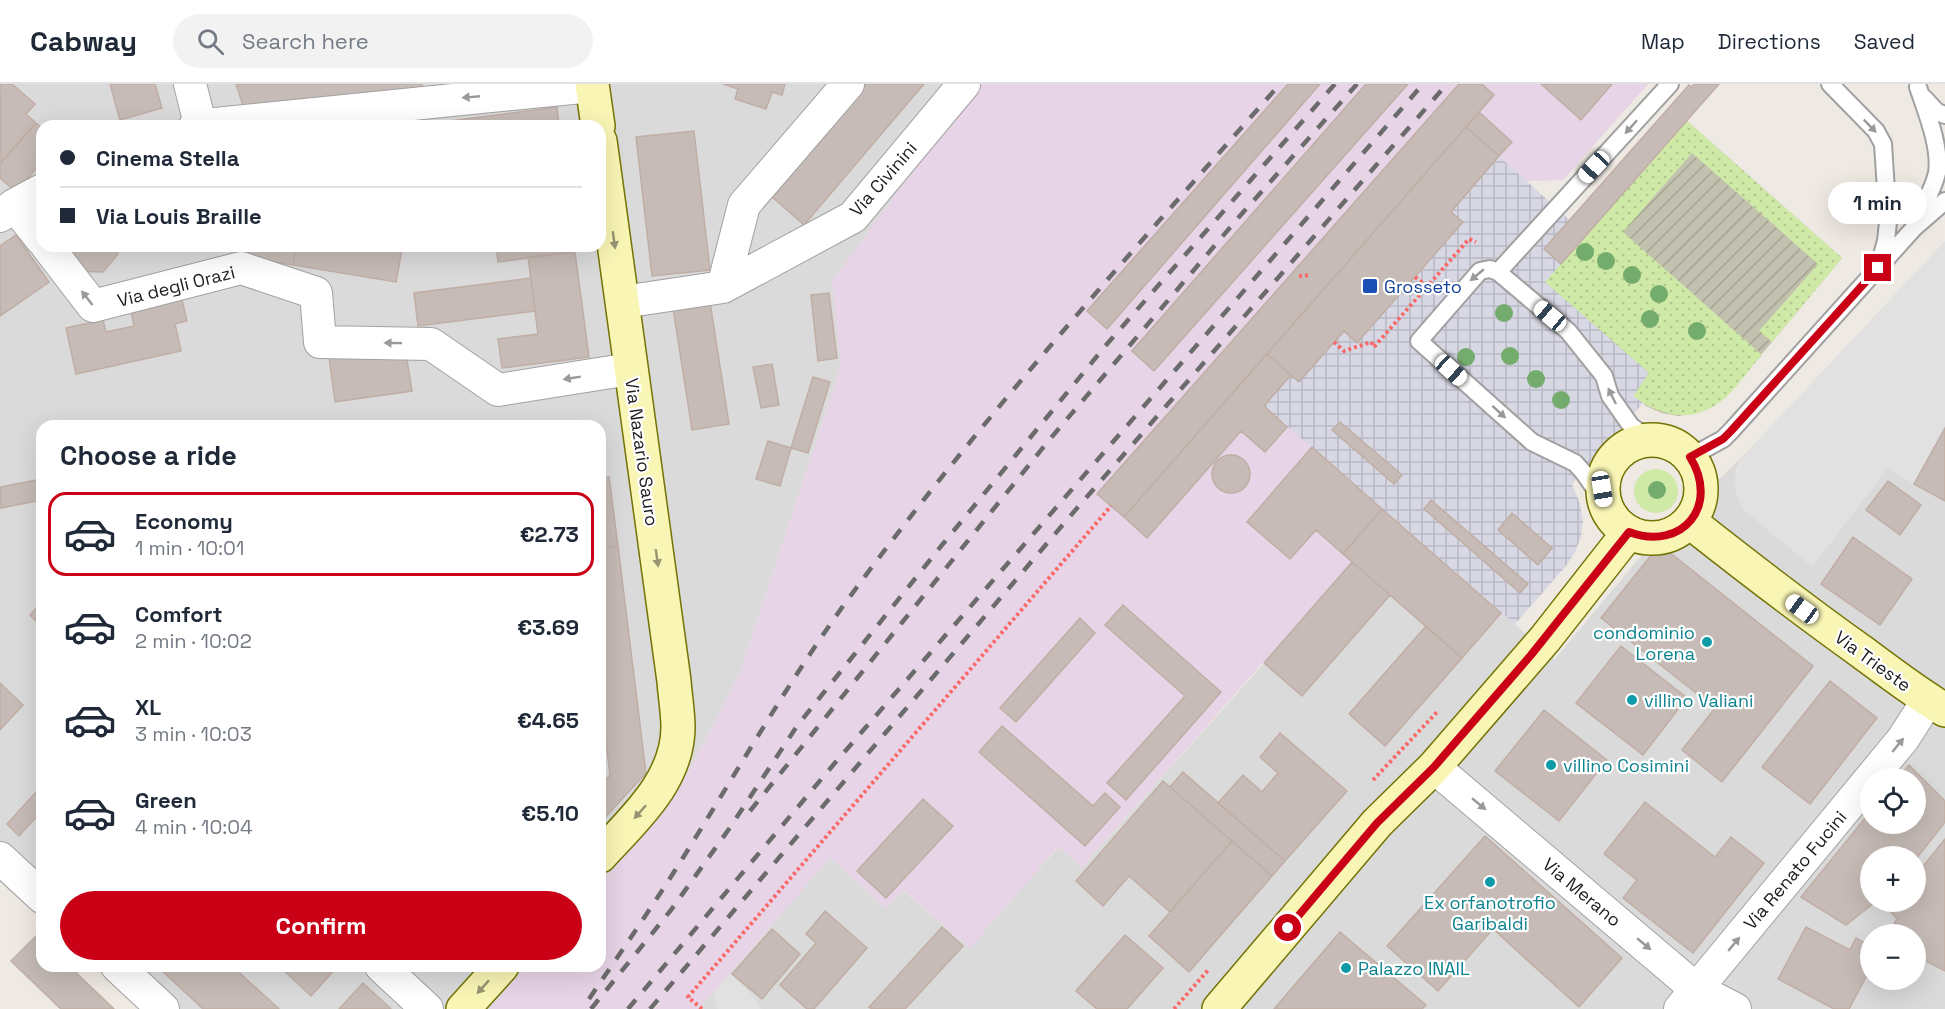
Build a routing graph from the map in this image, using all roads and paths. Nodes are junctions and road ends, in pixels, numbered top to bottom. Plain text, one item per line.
1 (190, 84) edge
2 (848, 84) edge
3 (964, 84) edge
4 (1670, 84) edge
5 (1830, 84) edge
6 (592, 85) edge
7 (1918, 85) edge
8 (1945, 115) edge
9 (197, 120) edge
10 (247, 120) edge
11 (597, 120) edge
12 (606, 183) edge
13 (36, 193) edge
14 (1945, 201) edge
15 (7, 210) edge
16 (1914, 228) junction
17 (36, 235) edge
18 (1476, 242) dead end
19 (52, 252) edge
20 (1878, 268) junction
21 (1498, 272) junction
22 (1310, 275) dead end
23 (1299, 276) dead end
24 (723, 287) junction
25 (623, 302) junction
26 (1334, 342) dead end
27 (630, 369) junction
28 (1649, 439) junction
29 (1690, 457) junction
30 (1604, 502) junction
31 (1111, 506) dead end
32 (1689, 522) junction
33 (1629, 532) junction
34 (1937, 705) edge
35 (1434, 767) junction
36 (606, 849) edge
37 (0, 858) edge
38 (36, 891) edge
39 (123, 972) edge
40 (387, 972) edge
41 (497, 972) edge
42 (1688, 999) edge
43 (163, 1009) edge
44 (427, 1009) edge
45 (463, 1009) edge
46 (702, 1009) edge
47 (1219, 1009) edge
48 (1735, 1009) edge

1 - 9 street
2 - 24 street
3 - 24 street, Via Civinini
4 -> 21 lane
5 -> 20 lane
6 -> 10 street
6 - 11 street
7 - 8 lane
7 - 16 lane
12 -> 25 street, Via Nazario Sauro
13 - 15 street
14 - 16 lane
15 - 17 street
16 - 20 lane
18 - 26 path
27 -> 19 street, Via degli Orazi
20 - 29 lane
28 -> 21 lane
21 -> 30 lane
22 - 23 path
24 - 25 street, Via Civinini
25 - 27 street, Via Nazario Sauro
27 -> 36 street, Via Nazario Sauro
28 - 29 street
28 - 30 street
29 - 32 street
30 - 33 street
31 - 46 path
32 - 33 street
32 - 34 street, Via Trieste
33 - 35 street
42 -> 34 street, Via Renato Fucini
35 -> 42 street, Via Merano
35 - 47 street
37 - 38 street
39 - 43 street
40 - 44 street
41 -> 45 street
42 - 48 street, Via Merano

